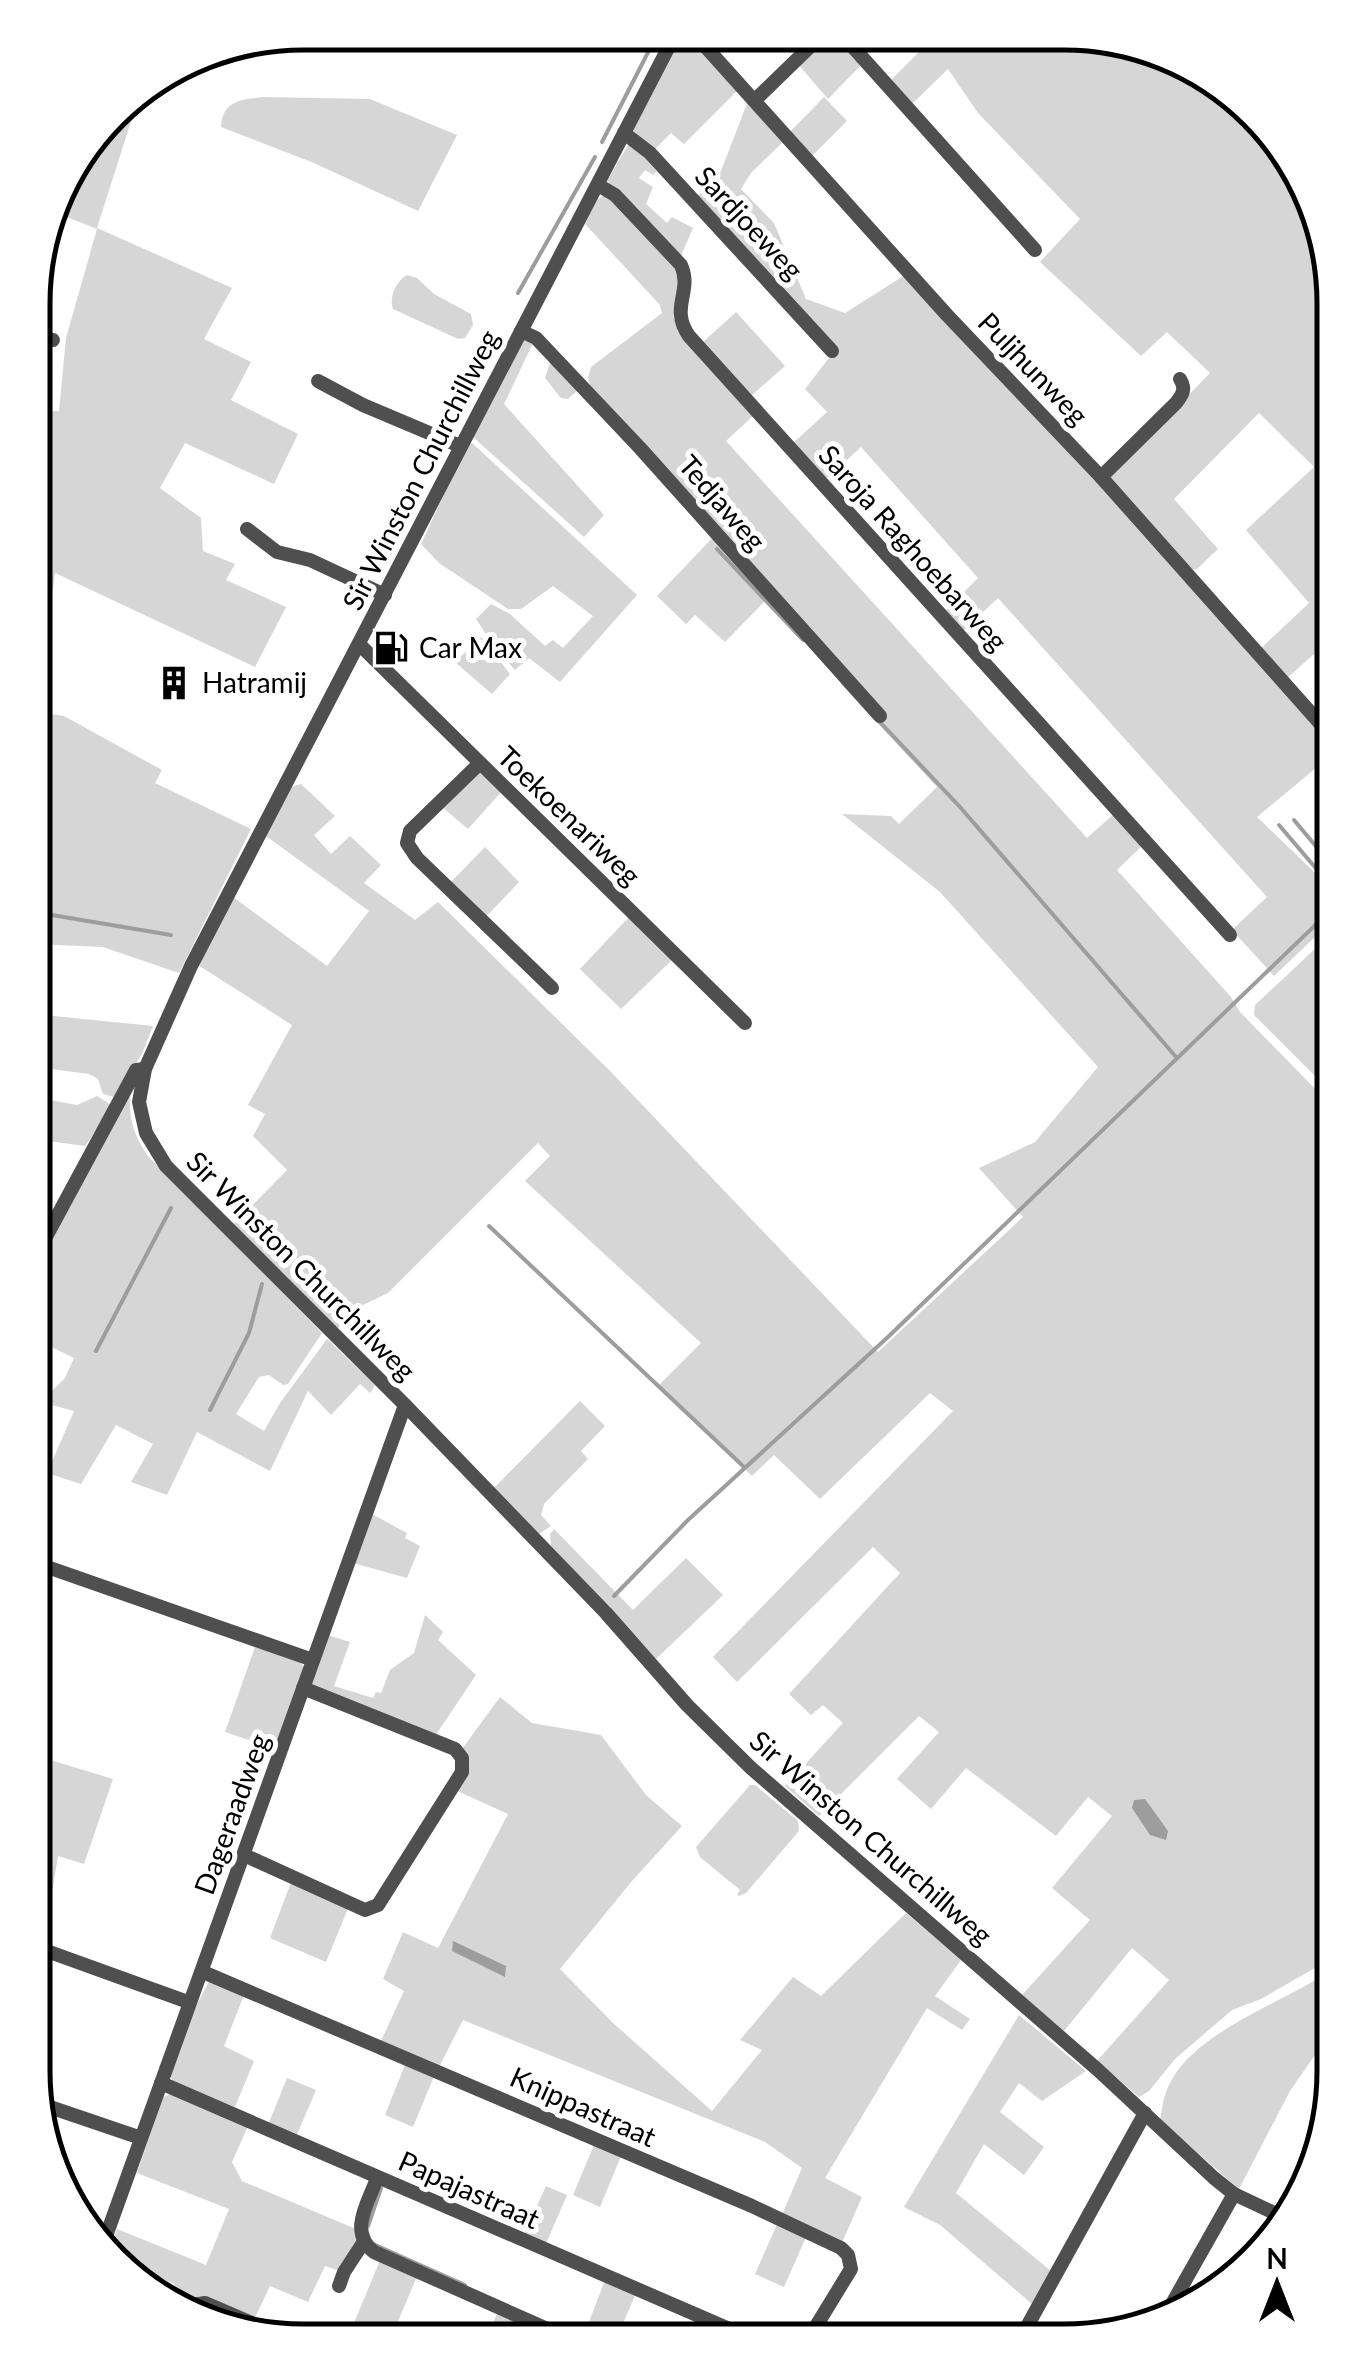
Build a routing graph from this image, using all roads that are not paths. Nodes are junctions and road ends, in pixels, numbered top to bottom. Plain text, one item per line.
1 (709, 50) edge
2 (806, 50) edge
3 (856, 50) edge
4 (668, 51) edge
5 (754, 100) junction
6 (624, 134) junction
7 (598, 185) junction
8 (1035, 250) dead end
9 (522, 331) junction
10 (50, 340) edge
11 (53, 340) dead end
12 (832, 351) dead end
13 (1180, 379) dead end
14 (318, 380) dead end
15 (460, 446) junction
16 (1101, 477) junction
17 (247, 528) dead end
18 (385, 596) junction
19 (360, 645) junction
20 (880, 716) dead end
21 (1317, 720) edge
22 (478, 764) junction
23 (1230, 934) dead end
24 (552, 988) dead end
25 (745, 1023) dead end
26 (145, 1069) junction
27 (50, 1229) edge
28 (405, 1405) junction
29 (50, 1568) edge
30 (313, 1660) junction
31 (304, 1688) junction
32 (244, 1855) junction
33 (50, 1952) edge
34 (203, 1972) junction
35 (188, 2002) junction
36 (161, 2083) junction
37 (53, 2108) edge
38 (1144, 2113) junction
39 (141, 2138) junction
40 (377, 2178) junction
41 (1234, 2194) junction
42 (1273, 2212) edge
43 (108, 2231) edge
44 (363, 2243) junction
45 (340, 2286) dead end
46 (1175, 2298) edge
47 (536, 2324) edge
48 (720, 2324) edge
49 (818, 2324) edge
50 (1028, 2324) edge

1 - 5 street, Puljhunweg
2 - 5 street
3 - 8 street
4 - 6 street, Sir Winston Churchillweg
5 - 16 street, Puljhunweg
6 - 7 street, Sir Winston Churchillweg
6 - 12 street, Sardjoeweg
7 - 9 street, Sir Winston Churchillweg
7 - 23 street, Saroja Raghoebarweg
9 - 15 street, Sir Winston Churchillweg
9 - 20 street, Tedjaweg
10 - 11 street
13 - 16 street
14 - 15 street
15 - 18 street, Sir Winston Churchillweg
16 - 21 street, Puljhunweg
17 - 18 street
18 - 19 street, Sir Winston Churchillweg
19 - 22 street, Toekoenariweg
19 - 26 street, Sir Winston Churchillweg
22 - 24 street
22 - 25 street, Toekoenariweg
26 - 27 street
26 - 28 street, Sir Winston Churchillweg
28 - 30 street, Dageraadweg
28 - 38 street, Sir Winston Churchillweg
29 - 30 street
30 - 31 street, Dageraadweg
31 - 32 street, Dageraadweg
31 - 32 street
32 - 34 street, Dageraadweg
33 - 35 street
34 - 35 street, Dageraadweg
34 - 49 street, Knippastraat
35 - 36 street, Dageraadweg
36 - 39 street, Dageraadweg
36 - 40 street, Papajastraat
37 - 39 street
38 - 41 street, Sir Winston Churchillweg
38 - 50 street
39 - 43 street, Dageraadweg
40 - 44 street
40 - 48 street, Papajastraat
41 - 42 street, Sir Winston Churchillweg
41 - 46 street
44 - 45 street
44 - 47 street

